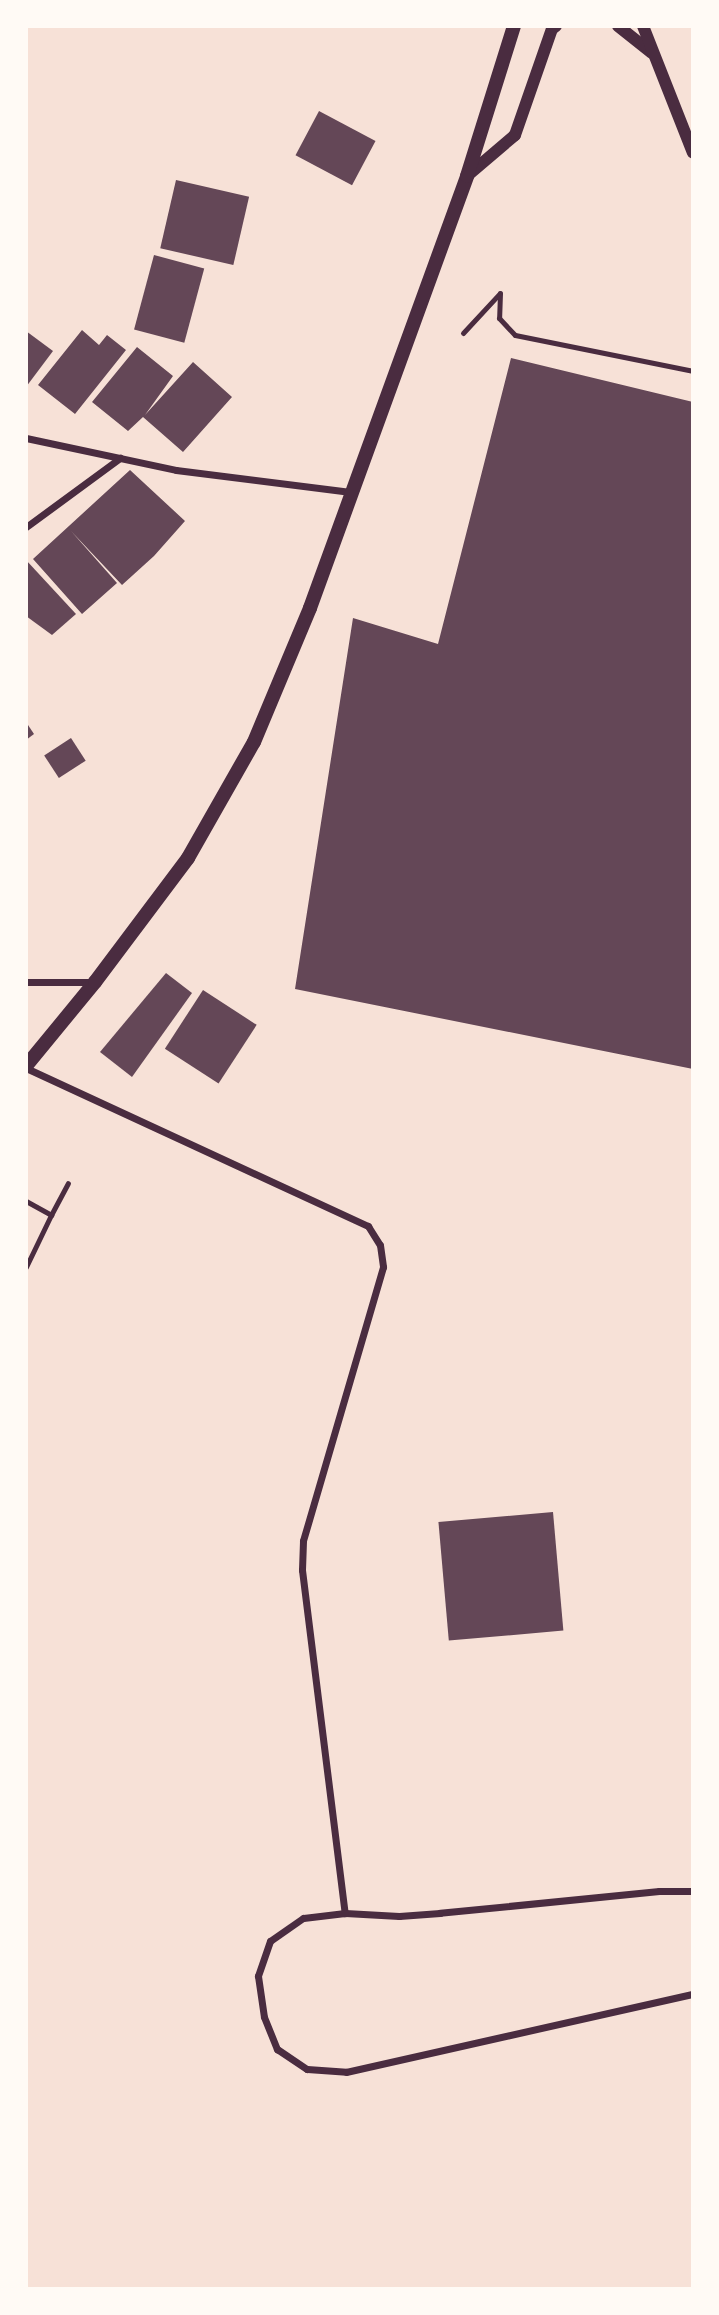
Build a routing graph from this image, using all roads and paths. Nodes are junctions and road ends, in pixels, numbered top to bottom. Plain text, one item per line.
1 (514, 26) edge
2 (556, 26) edge
3 (618, 26) edge
4 (643, 26) edge
5 (655, 56) junction
6 (693, 153) edge
7 (467, 176) junction
8 (463, 333) dead end
9 (693, 371) edge
10 (26, 438) edge
11 (120, 458) junction
12 (351, 492) junction
13 (26, 527) edge
14 (26, 982) edge
15 (95, 982) junction
16 (26, 1067) edge
17 (68, 1183) dead end
18 (26, 1202) edge
19 (51, 1215) junction
20 (26, 1266) edge
21 (693, 1891) edge
22 (345, 1913) junction
23 (693, 1994) edge

1 - 7 main road
2 - 7 street
3 - 5 street
4 - 5 street
5 - 6 street
7 - 12 main road
8 - 9 lane
10 - 11 street
11 - 12 street
11 - 13 street
12 - 15 main road
14 - 15 street
15 - 16 main road
16 - 22 street
17 - 19 lane
18 - 19 lane
19 - 20 lane
21 - 22 street
22 - 23 street

